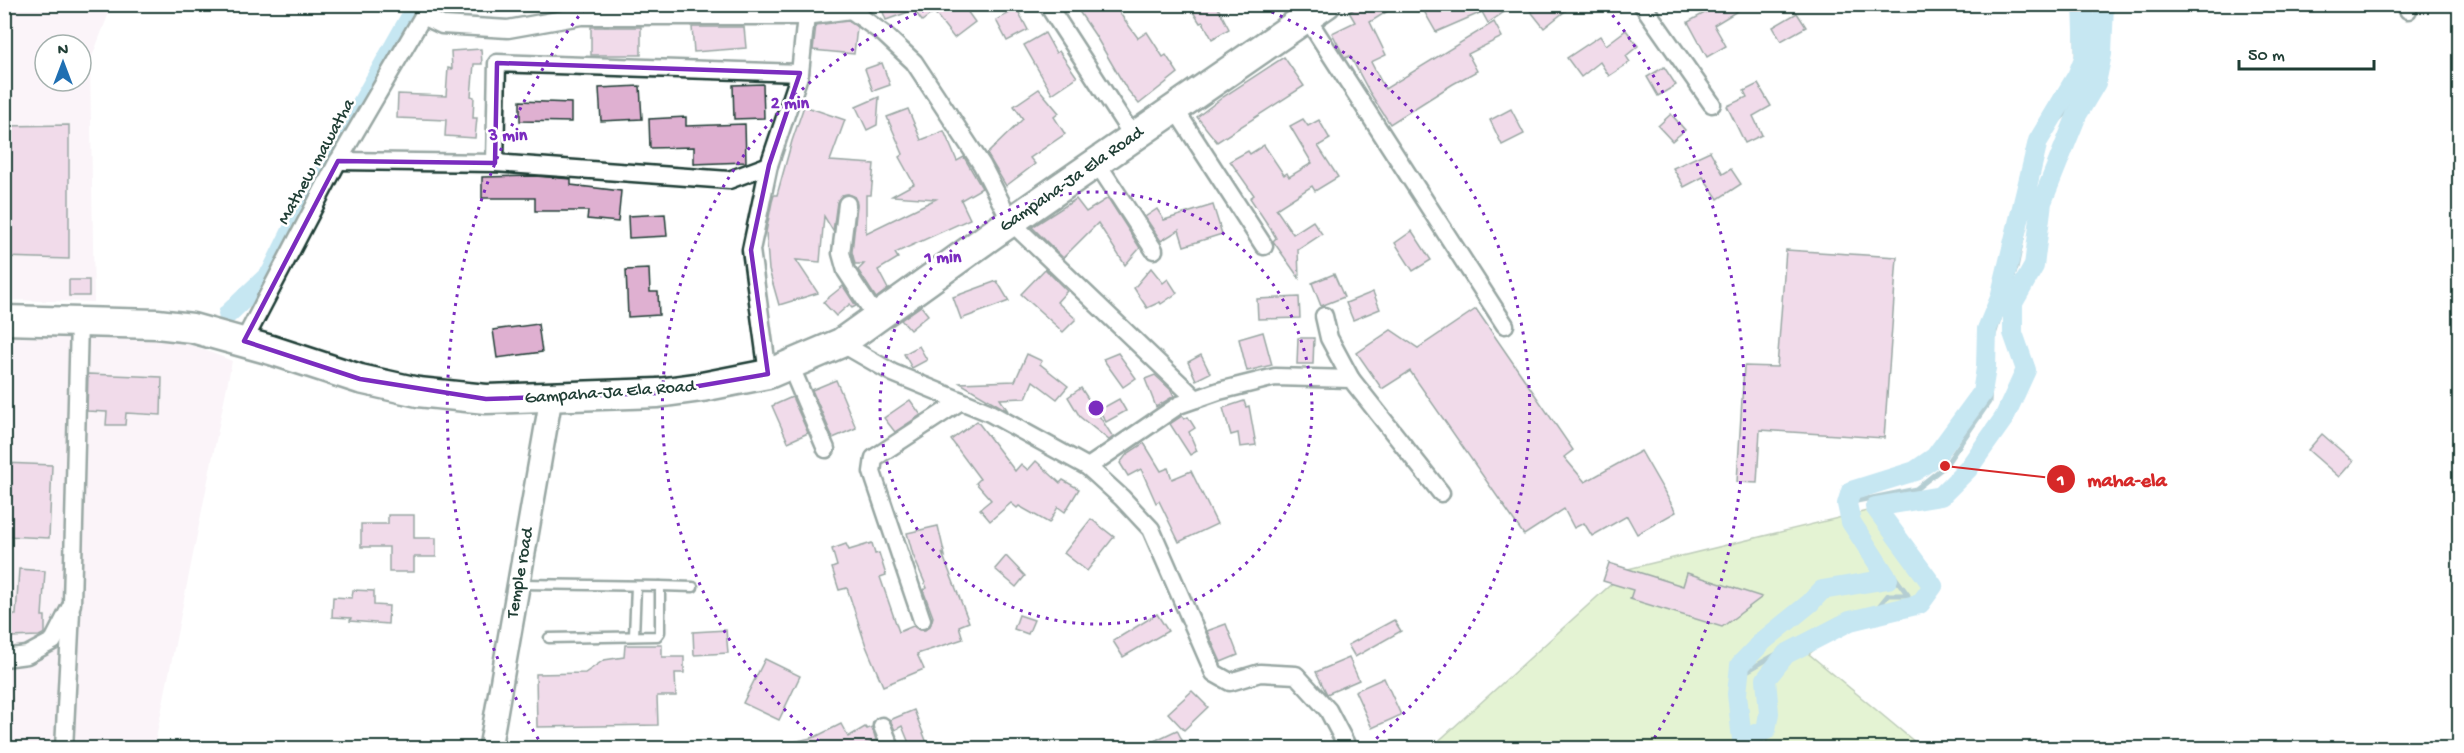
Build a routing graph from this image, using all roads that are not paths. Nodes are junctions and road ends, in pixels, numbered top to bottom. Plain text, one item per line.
1 (1047, 4) edge
2 (1642, 4) edge
3 (851, 7) edge
4 (427, 10) edge
5 (1316, 11) edge
6 (806, 16) junction
7 (800, 73) junction
8 (1712, 104) dead end
9 (1175, 109) junction
10 (1134, 138) junction
11 (338, 160) junction
12 (495, 163) junction
13 (1097, 163) junction
14 (770, 165) junction
15 (847, 204) dead end
16 (1011, 222) junction
17 (1264, 246) dead end
18 (1154, 250) dead end
19 (1324, 316) dead end
20 (876, 317) junction
21 (4, 320) edge
22 (79, 321) junction
23 (1505, 325) dead end
24 (244, 341) junction
25 (841, 343) junction
26 (779, 370) junction
27 (1351, 379) junction
28 (551, 398) junction
29 (1196, 399) junction
30 (961, 401) junction
31 (826, 448) dead end
32 (1088, 467) junction
33 (1441, 493) dead end
34 (519, 584) junction
35 (636, 586) junction
36 (660, 586) junction
37 (693, 587) dead end
38 (72, 604) junction
39 (922, 620) dead end
40 (634, 636) junction
41 (549, 638) dead end
42 (4, 658) edge
43 (882, 726) dead end
44 (64, 748) edge
45 (490, 748) edge
46 (891, 748) edge
47 (1348, 748) edge

1 - 10 street
2 - 8 street
3 - 6 street
3 - 16 street
4 - 6 street
4 - 11 street, Mathew mawatha
5 - 9 highway, Gampaha-Ja Ela Road
5 - 23 street
6 - 7 street
7 - 12 street
7 - 14 street
9 - 10 highway, Gampaha-Ja Ela Road
9 - 17 street
10 - 13 highway, Gampaha-Ja Ela Road
11 - 12 street
11 - 24 street, Mathew mawatha
12 - 14 street
13 - 16 highway, Gampaha-Ja Ela Road
13 - 18 street
14 - 26 street
15 - 20 street
16 - 20 highway, Gampaha-Ja Ela Road
16 - 29 street
19 - 27 street
20 - 25 highway, Gampaha-Ja Ela Road
21 - 22 highway, Gampaha-Ja Ela Road
22 - 24 highway, Gampaha-Ja Ela Road
22 - 38 street
24 - 28 highway, Gampaha-Ja Ela Road
25 - 26 highway, Gampaha-Ja Ela Road
25 - 30 street
26 - 28 highway, Gampaha-Ja Ela Road
26 - 31 street
27 - 29 street
27 - 33 street
28 - 34 street, Temple road
29 - 32 street
30 - 32 street
30 - 39 street
32 - 47 street
34 - 35 lane
34 - 45 street, Temple road
35 - 36 lane
35 - 40 lane
36 - 37 lane
36 - 40 lane
38 - 42 street
38 - 44 street
40 - 41 lane
43 - 46 street

